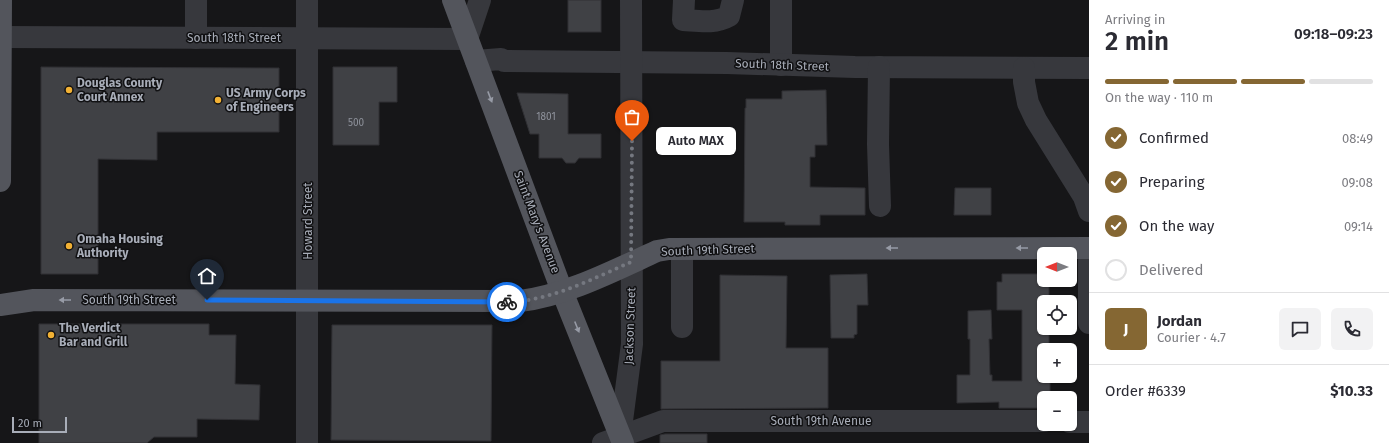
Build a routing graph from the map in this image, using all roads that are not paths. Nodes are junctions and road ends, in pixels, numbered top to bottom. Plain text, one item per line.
1 (1, 0) edge
2 (196, 0) edge
3 (308, 0) edge
4 (453, 0) edge
5 (480, 0) edge
6 (632, 0) edge
7 (684, 0) edge
8 (733, 0) edge
9 (781, 0) edge
10 (1, 37) edge
11 (196, 38) junction
12 (308, 39) junction
13 (467, 39) junction
14 (476, 61) junction
15 (632, 62) junction
16 (781, 65) junction
17 (878, 67) junction
18 (1024, 68) junction
19 (1089, 68) edge
20 (0, 181) edge
21 (880, 206) dead end
22 (1089, 211) edge
23 (1089, 248) edge
24 (682, 249) junction
25 (1089, 251) edge
26 (631, 262) junction
27 (562, 291) junction
28 (307, 300) junction
29 (0, 305) edge
30 (1089, 323) edge
31 (682, 327) dead end
32 (1037, 422) edge
33 (1077, 422) edge
34 (1089, 422) edge
35 (615, 440) edge
36 (307, 443) edge

1 - 10 main road
2 - 11 street
3 - 12 street, Howard Street
4 - 13 main road, Saint Mary's Avenue
5 - 13 street
6 - 15 street, Jackson Street
7 - 8 street
9 - 16 street
10 - 11 street, South 18th Street
10 - 20 main road
11 - 12 street, South 18th Street
12 - 13 street, South 18th Street
12 - 28 street, Howard Street
13 - 14 main road, Saint Mary's Avenue
14 - 15 street, South 18th Street
14 -> 27 main road, Saint Mary's Avenue
15 - 16 street, South 18th Street
15 - 26 street, Jackson Street
16 - 17 street, South 18th Street
17 - 18 street, South 18th Street
17 - 21 street
18 - 19 street, South 18th Street
18 - 22 street
23 -> 24 main road, South 19th Street
24 - 26 main road, South 19th Street
24 - 31 street
25 - 30 street
26 - 27 main road, South 19th Street
26 - 35 street, Jackson Street
27 - 28 main road, South 19th Street
27 -> 35 main road, Saint Mary's Avenue
28 -> 29 main road, South 19th Street
28 - 36 street, Howard Street
32 - 35 street, South 19th Avenue
33 - 34 street

